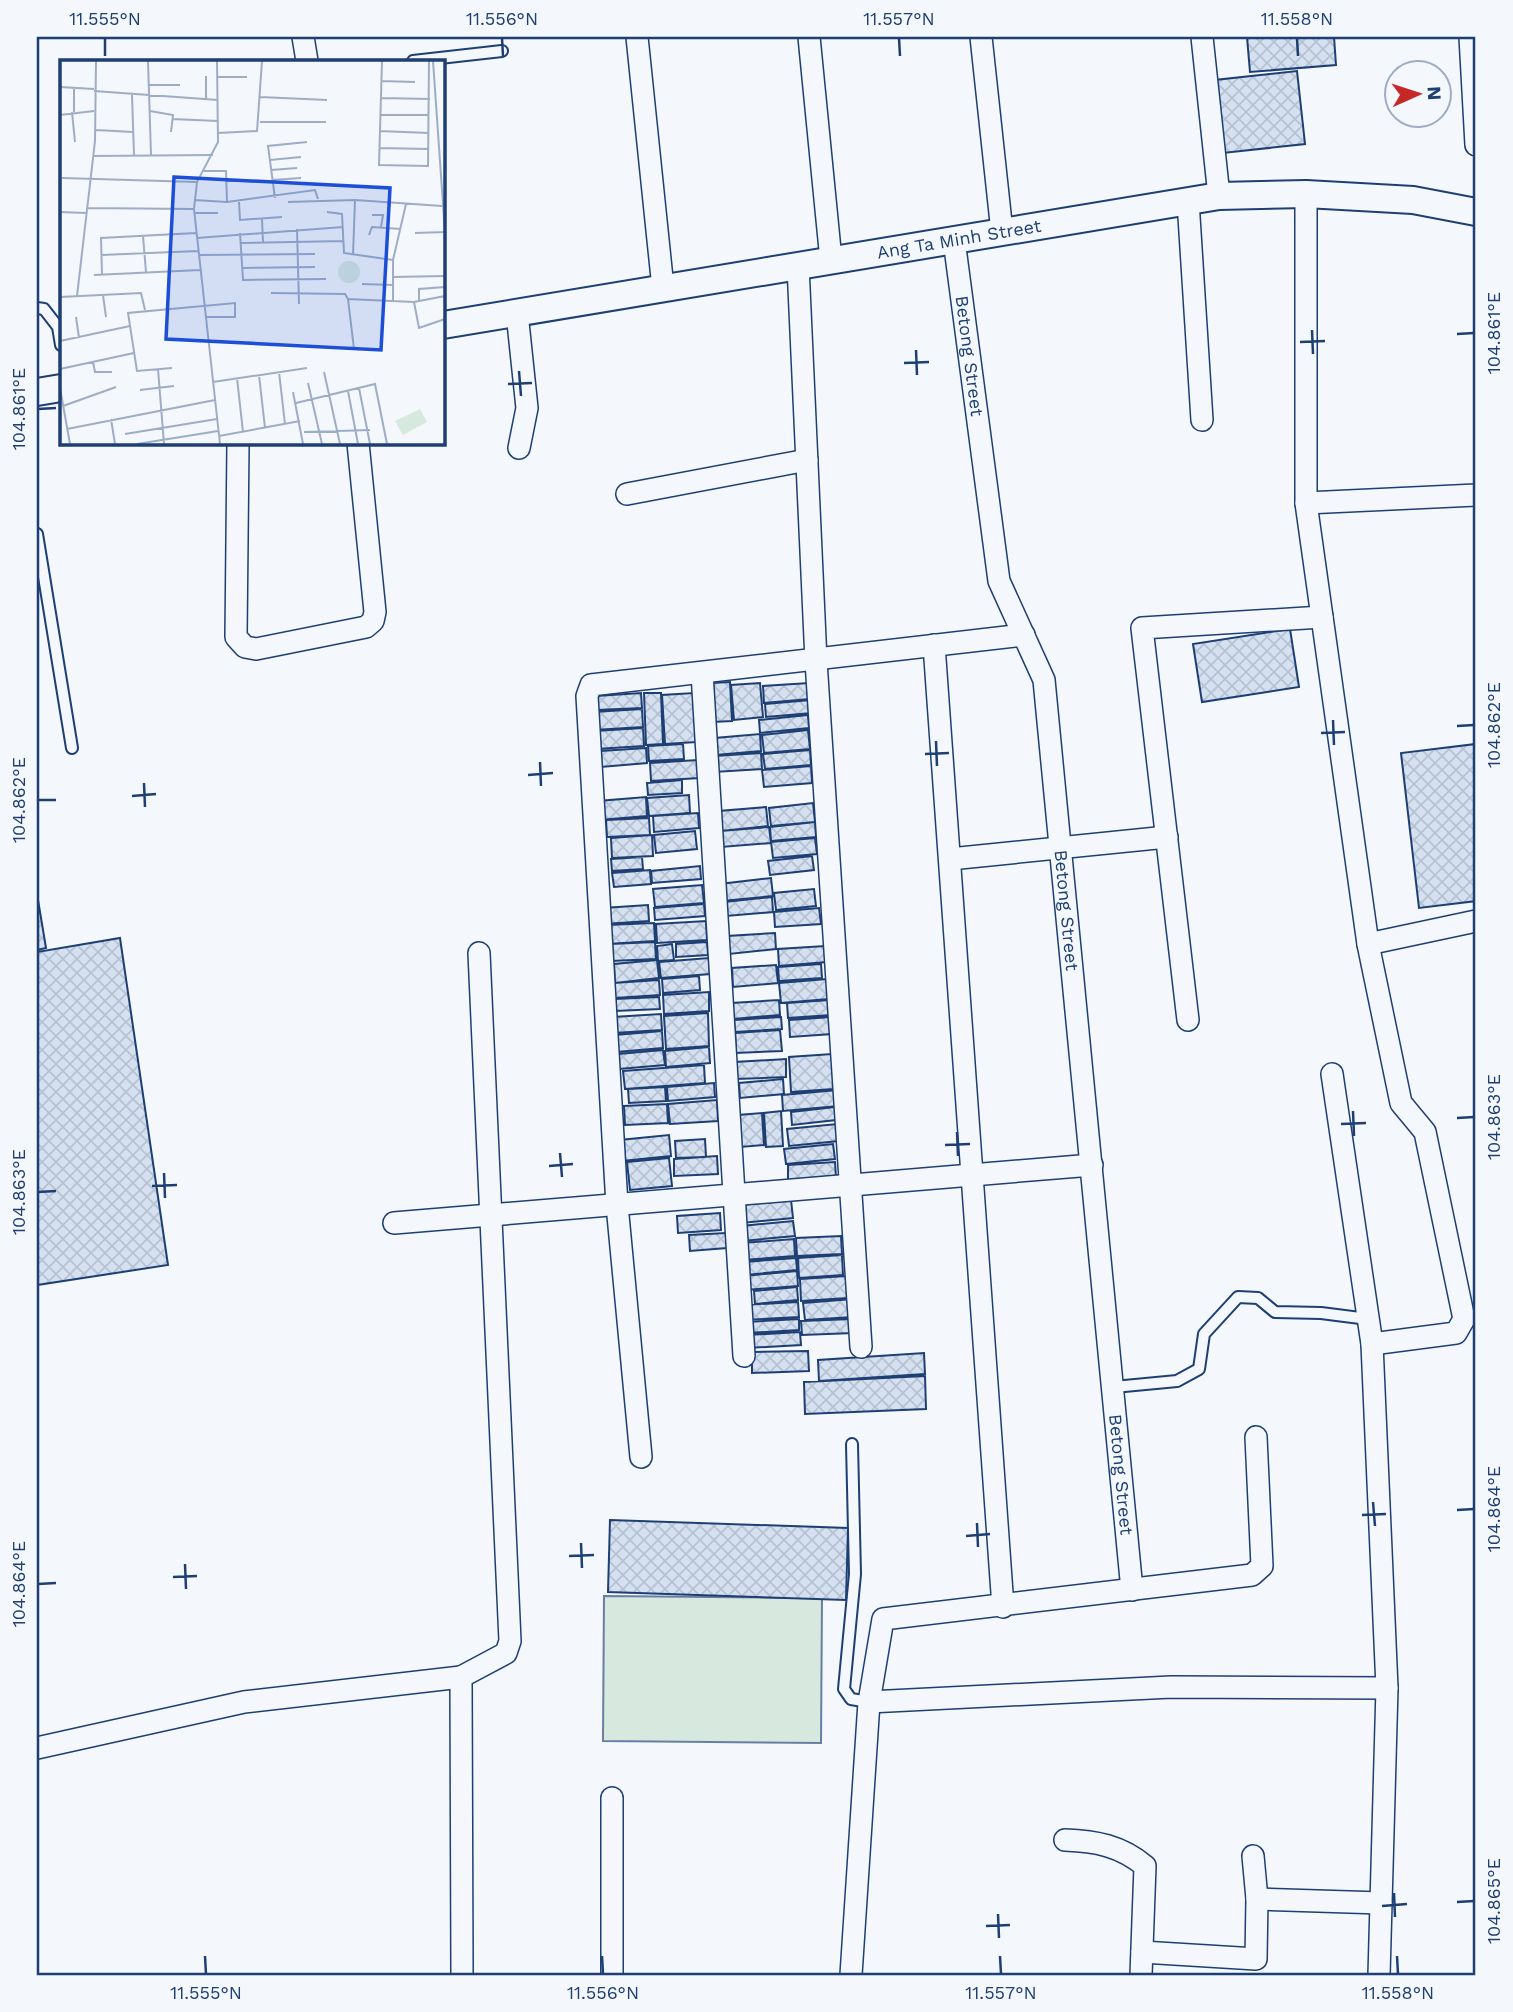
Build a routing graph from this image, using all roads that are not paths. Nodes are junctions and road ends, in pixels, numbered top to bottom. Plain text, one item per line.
1 (303, 37) edge
2 (637, 37) edge
3 (809, 37) edge
4 (981, 37) edge
5 (1202, 37) edge
6 (1470, 37) edge
7 (502, 51) dead end
8 (307, 60) edge
9 (422, 60) edge
10 (1476, 145) edge
11 (1306, 194) junction
12 (1219, 196) junction
13 (1188, 201) junction
14 (1476, 212) edge
15 (1002, 232) junction
16 (954, 240) junction
17 (831, 260) junction
18 (798, 266) junction
19 (663, 288) junction
20 (37, 308) edge
21 (517, 313) junction
22 (444, 325) edge
23 (60, 339) edge
24 (60, 388) edge
25 (37, 392) edge
26 (1202, 421) dead end
27 (238, 444) edge
28 (358, 444) edge
29 (519, 448) dead end
30 (807, 460) junction
31 (627, 494) dead end
32 (1476, 495) edge
33 (1306, 503) junction
34 (37, 534) edge
35 (1322, 617) junction
36 (1024, 635) junction
37 (933, 645) junction
38 (816, 661) junction
39 (702, 673) junction
40 (72, 748) dead end
41 (1167, 836) junction
42 (1060, 846) junction
43 (950, 859) junction
44 (1476, 921) edge
45 (1368, 944) junction
46 (479, 953) dead end
47 (1188, 1020) dead end
48 (1332, 1074) dead end
49 (1092, 1165) junction
50 (972, 1175) junction
51 (852, 1185) junction
52 (736, 1195) junction
53 (617, 1205) junction
54 (490, 1215) junction
55 (394, 1223) dead end
56 (1368, 1319) junction
57 (1372, 1344) junction
58 (861, 1348) dead end
59 (744, 1356) dead end
60 (1114, 1387) junction
61 (1256, 1437) dead end
62 (852, 1444) dead end
63 (641, 1457) dead end
64 (1132, 1590) junction
65 (1003, 1607) junction
66 (461, 1677) junction
67 (1387, 1688) junction
68 (869, 1702) junction
69 (37, 1748) edge
70 (612, 1798) dead end
71 (1065, 1840) dead end
72 (1253, 1856) dead end
73 (1257, 1899) junction
74 (1381, 1903) junction
75 (1142, 1952) junction
76 (462, 1975) edge
77 (612, 1975) edge
78 (851, 1975) edge
79 (1141, 1975) edge
80 (1378, 1975) edge

1 - 8 street
2 - 19 street
3 - 17 street
4 - 15 street
5 - 12 street
6 - 10 street
7 - 9 lane
11 - 12 street, Ang Ta Minh Street
11 - 14 street, Ang Ta Minh Street
11 - 33 street
12 - 13 street, Ang Ta Minh Street
13 - 15 street, Ang Ta Minh Street
13 - 26 street
15 - 16 street, Ang Ta Minh Street
16 - 17 street, Ang Ta Minh Street
16 - 36 street, Betong Street
17 - 18 street, Ang Ta Minh Street
18 - 19 street, Ang Ta Minh Street
18 - 30 street
19 - 21 street, Ang Ta Minh Street
20 - 23 lane
21 - 22 street, Ang Ta Minh Street
21 - 29 street
24 - 25 street
27 - 28 street
30 - 31 street
30 - 38 street
32 - 33 street
33 - 35 street
34 - 40 lane
35 - 41 street
35 - 45 street
36 - 37 street
36 - 42 street, Betong Street
37 - 38 street
37 - 43 street
38 - 39 street
38 - 51 street
39 - 52 street
39 - 53 street
41 - 42 street
41 - 47 street
42 - 43 street
42 - 49 street, Betong Street
43 - 50 street
44 - 45 street
45 - 57 street
46 - 54 street
48 - 56 street
49 - 50 street
49 - 60 street, Betong Street
50 - 51 street
50 - 65 street
51 - 52 street
51 - 58 street
52 - 53 street
52 - 59 street
53 - 54 street
53 - 63 street
54 - 55 street
54 - 66 street
56 - 57 street
56 - 60 lane
57 - 67 street
60 - 64 street, Betong Street
61 - 64 street
62 - 68 lane
64 - 65 street
65 - 68 street
66 - 69 street
66 - 76 street
67 - 68 street
67 - 74 street
68 - 78 street
70 - 77 street
71 - 75 street
72 - 73 street
73 - 74 street
73 - 75 street
74 - 80 street
75 - 79 street

